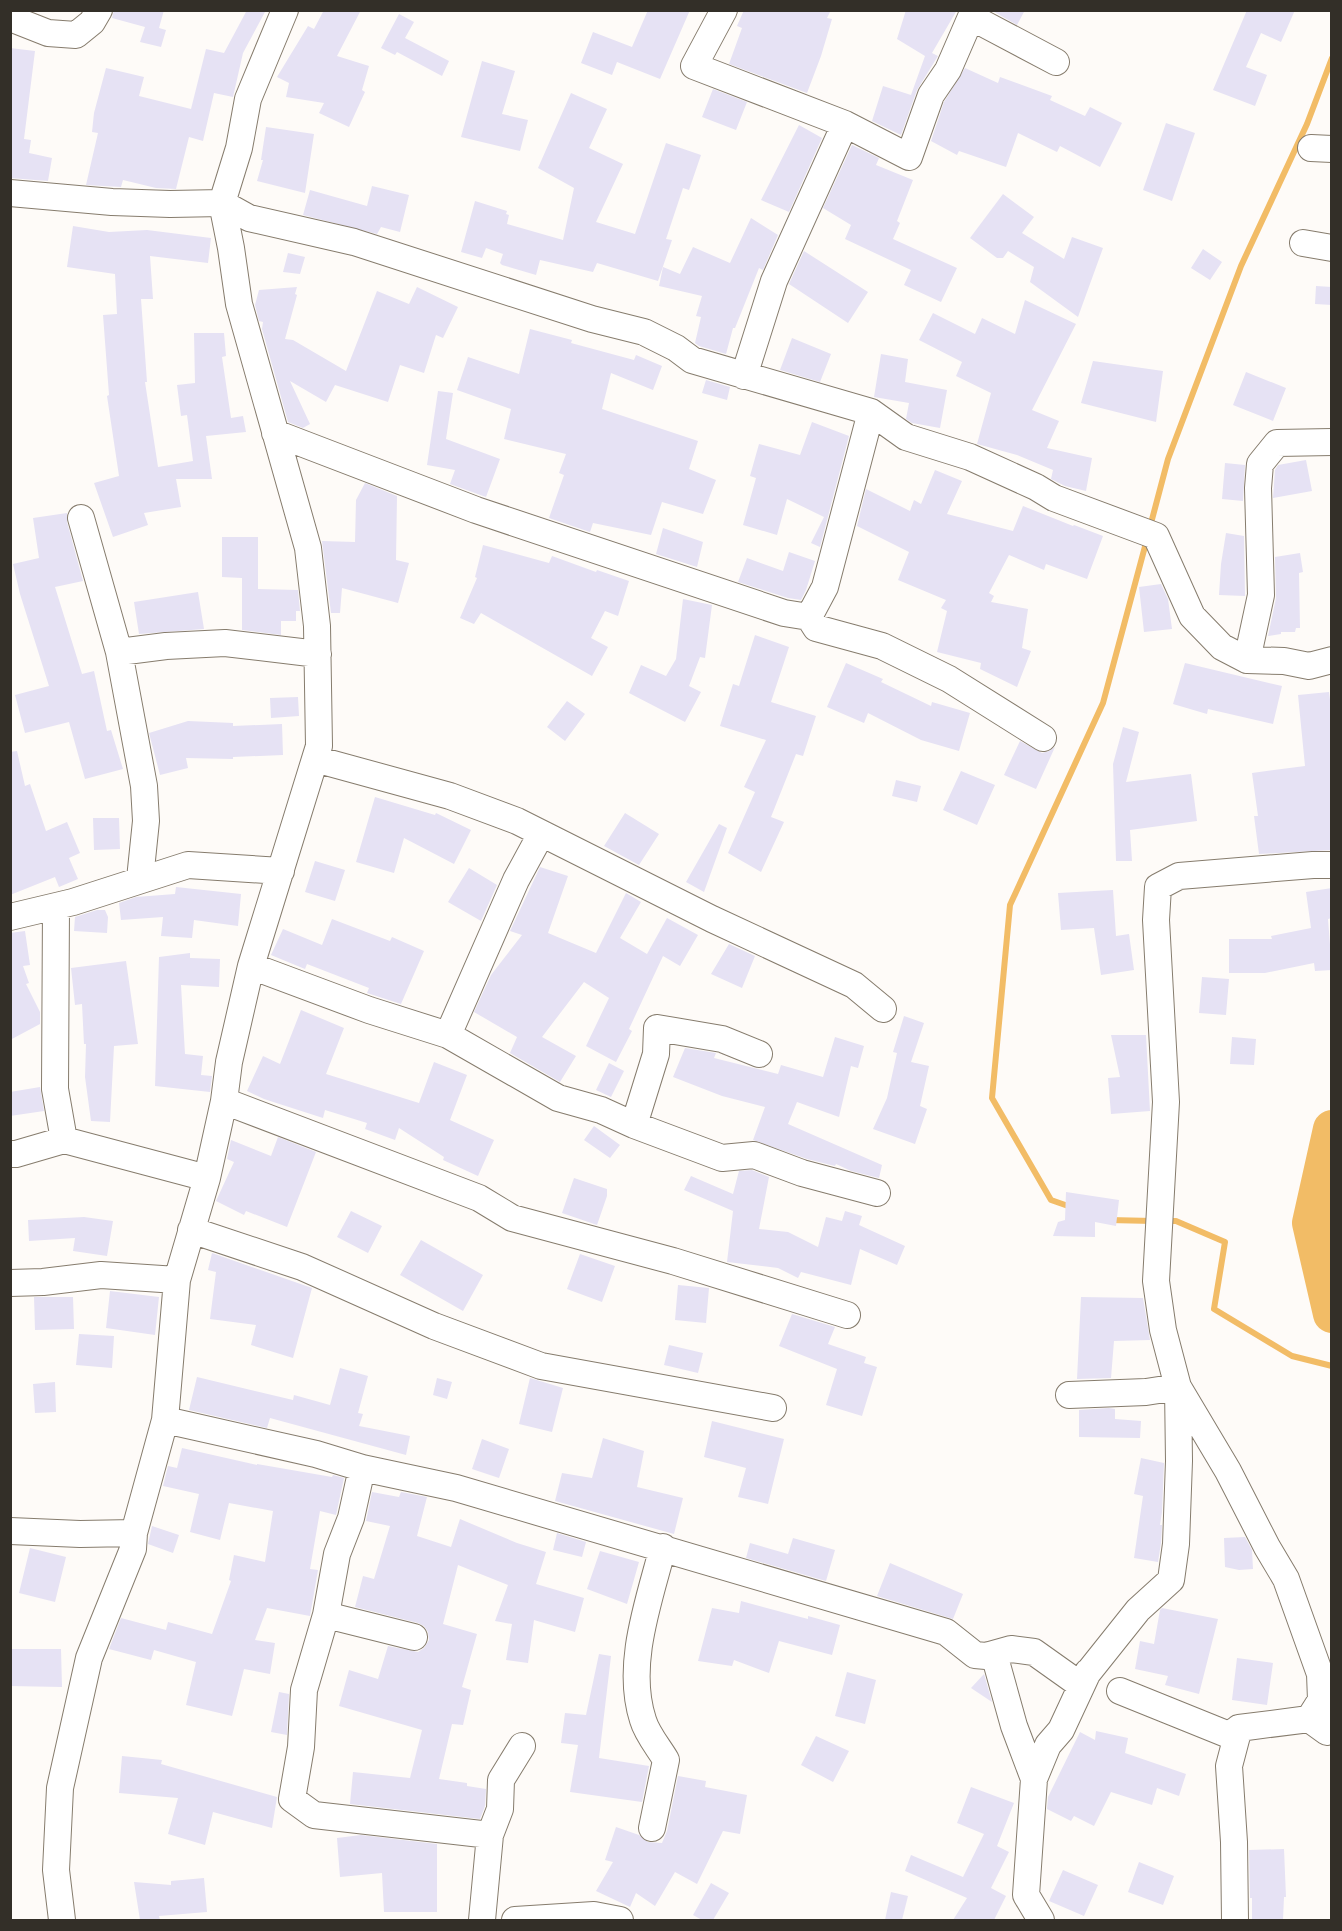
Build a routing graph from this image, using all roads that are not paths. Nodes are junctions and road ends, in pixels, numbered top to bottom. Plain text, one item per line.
1 (99, 10) edge
2 (285, 10) edge
3 (724, 10) edge
4 (973, 14) edge
5 (10, 18) edge
6 (1056, 62) dead end
7 (845, 124) junction
8 (10, 193) edge
9 (222, 203) junction
10 (1303, 243) dead end
11 (1332, 248) edge
12 (744, 376) junction
13 (871, 412) junction
14 (275, 433) junction
15 (1332, 442) edge
16 (81, 518) dead end
17 (809, 617) junction
18 (119, 652) junction
19 (318, 654) junction
20 (1247, 660) junction
21 (1332, 660) edge
22 (1043, 738) dead end
23 (315, 759) junction
24 (541, 834) junction
25 (1332, 865) edge
26 (281, 871) junction
27 (140, 879) junction
28 (56, 907) junction
29 (10, 917) edge
30 (251, 966) junction
31 (883, 1009) dead end
32 (448, 1035) junction
33 (759, 1054) dead end
34 (224, 1101) junction
35 (634, 1125) junction
36 (64, 1140) junction
37 (10, 1154) edge
38 (207, 1178) junction
39 (877, 1193) dead end
40 (191, 1230) junction
41 (177, 1280) junction
42 (10, 1283) edge
43 (847, 1315) dead end
44 (1178, 1387) junction
45 (1069, 1395) dead end
46 (773, 1408) dead end
47 (165, 1420) junction
48 (362, 1468) junction
49 (10, 1531) edge
50 (134, 1533) junction
51 (663, 1547) junction
52 (326, 1615) junction
53 (414, 1637) dead end
54 (994, 1654) junction
55 (1088, 1672) junction
56 (1120, 1691) dead end
57 (1239, 1728) junction
58 (522, 1746) dead end
59 (1034, 1779) junction
60 (652, 1828) dead end
61 (490, 1835) junction
62 (62, 1920) edge
63 (482, 1920) edge
64 (515, 1920) edge
65 (620, 1920) edge
66 (1041, 1920) edge
67 (1235, 1920) edge

1 - 5 street
2 - 9 street
3 - 7 street
4 - 6 street
4 - 7 street
7 - 12 street
8 - 9 street
9 - 12 street
9 - 14 street
10 - 11 street
12 - 13 street
13 - 17 street
13 - 20 street
14 - 17 street
14 - 19 street
15 - 20 street
16 - 18 street
17 - 22 street
18 - 19 street
18 - 27 street
19 - 23 street
20 - 21 street
23 - 24 street
23 - 26 street
24 - 31 street
24 - 32 street
25 - 44 street
26 - 27 street
26 - 30 street
27 - 28 street
28 - 29 street
28 - 36 street
30 - 32 street
30 - 34 street
32 - 35 street
33 - 35 street
34 - 38 street
34 - 43 street
35 - 39 street
36 - 37 street
36 - 38 street
38 - 40 street
40 - 41 street
40 - 46 street
41 - 42 street
41 - 47 street
44 - 45 street
44 - 55 street
44 - 57 street
47 - 48 street
47 - 50 street
48 - 51 street
48 - 52 street
49 - 50 street
50 - 62 street
51 - 54 street
51 - 60 street
52 - 53 street
52 - 61 street
54 - 55 street
54 - 59 street
55 - 59 street
56 - 57 street
57 - 67 street
58 - 61 street
59 - 66 street
61 - 63 street
64 - 65 street

